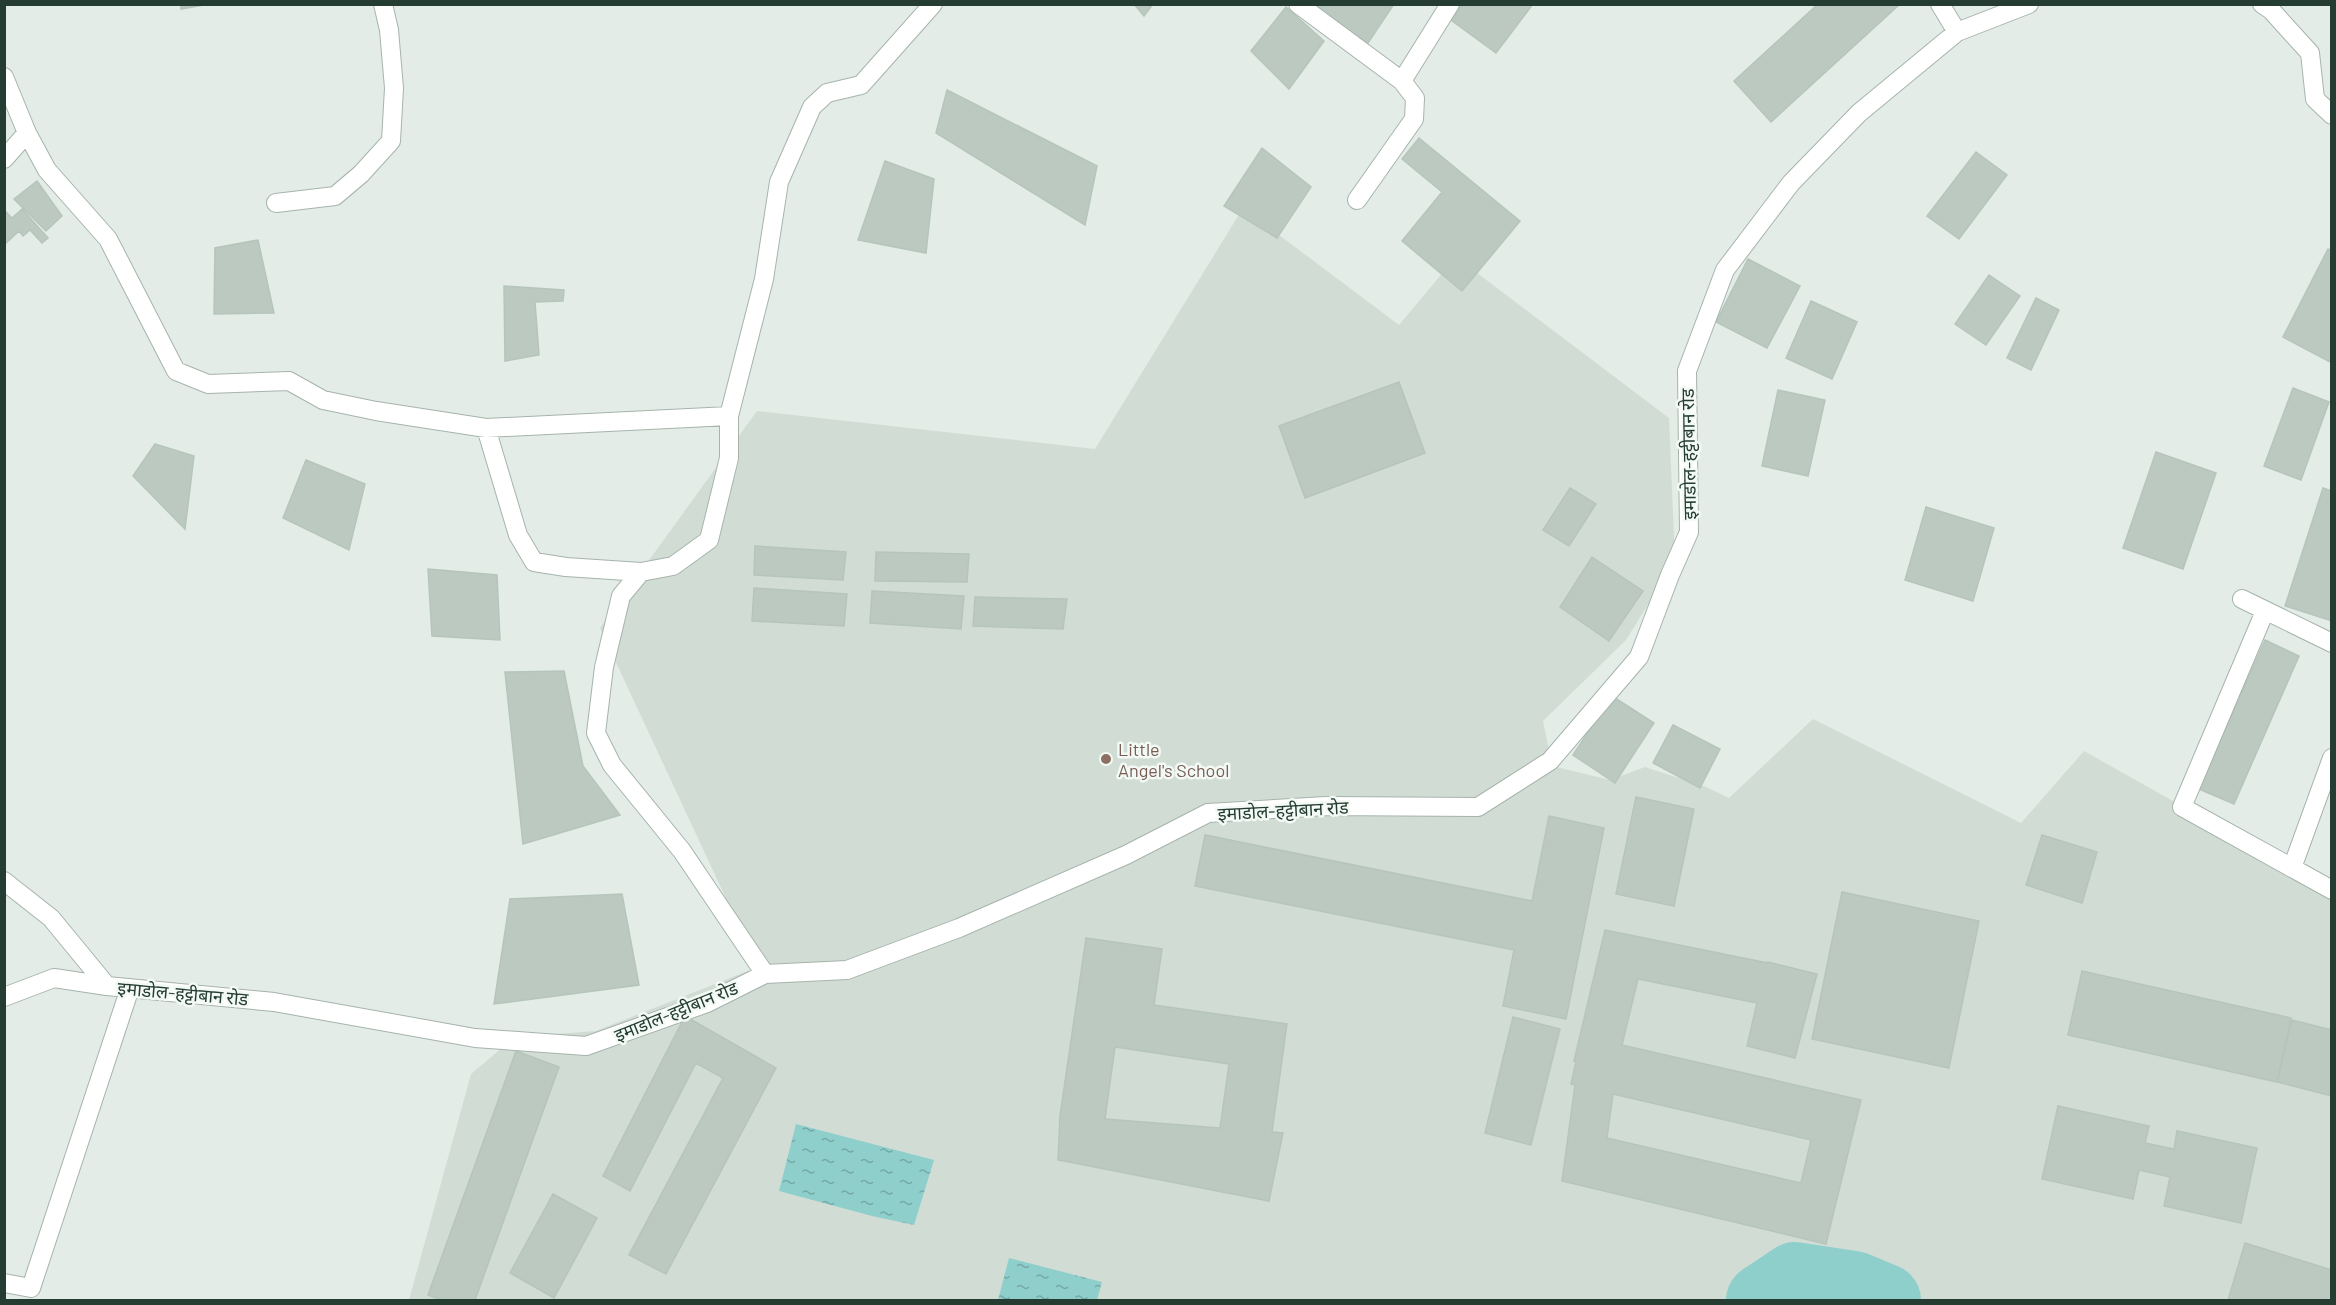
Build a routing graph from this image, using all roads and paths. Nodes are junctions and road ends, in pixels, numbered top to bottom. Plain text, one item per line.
1 (383, 4) edge
2 (933, 4) edge
3 (1298, 4) edge
4 (1450, 4) edge
5 (1940, 4) edge
6 (2029, 4) edge
7 (2262, 4) edge
8 (1957, 32) junction
9 (4, 76) edge
10 (1402, 81) junction
11 (2331, 114) edge
12 (27, 133) junction
13 (4, 159) edge
14 (1357, 200) dead end
15 (276, 203) dead end
16 (729, 416) junction
17 (486, 428) junction
18 (641, 572) junction
19 (2242, 599) dead end
20 (2265, 611) junction
21 (2331, 643) edge
22 (2331, 758) edge
23 (2292, 868) junction
24 (4, 881) edge
25 (2331, 890) edge
26 (765, 974) junction
27 (107, 986) junction
28 (130, 988) junction
29 (4, 997) edge
30 (4, 1283) edge

1 - 15 street
2 - 16 street
3 - 10 street
4 - 10 street
5 - 8 street
6 - 8 street, इमाडोल-हट्टीबान रोड
7 - 11 street
8 - 26 street, इमाडोल-हट्टीबान रोड
9 - 12 street
10 - 14 street
12 - 13 street
12 - 17 street
16 - 17 street
16 - 18 street
17 - 18 street
18 - 26 street
19 - 20 street
20 - 21 street
20 - 23 street
22 - 23 street
23 - 25 street
24 - 27 street, इमाडोल-हट्टीबान रोड
26 - 28 street, इमाडोल-हट्टीबान रोड
27 - 28 street, इमाडोल-हट्टीबान रोड
27 - 29 street
28 - 30 street

